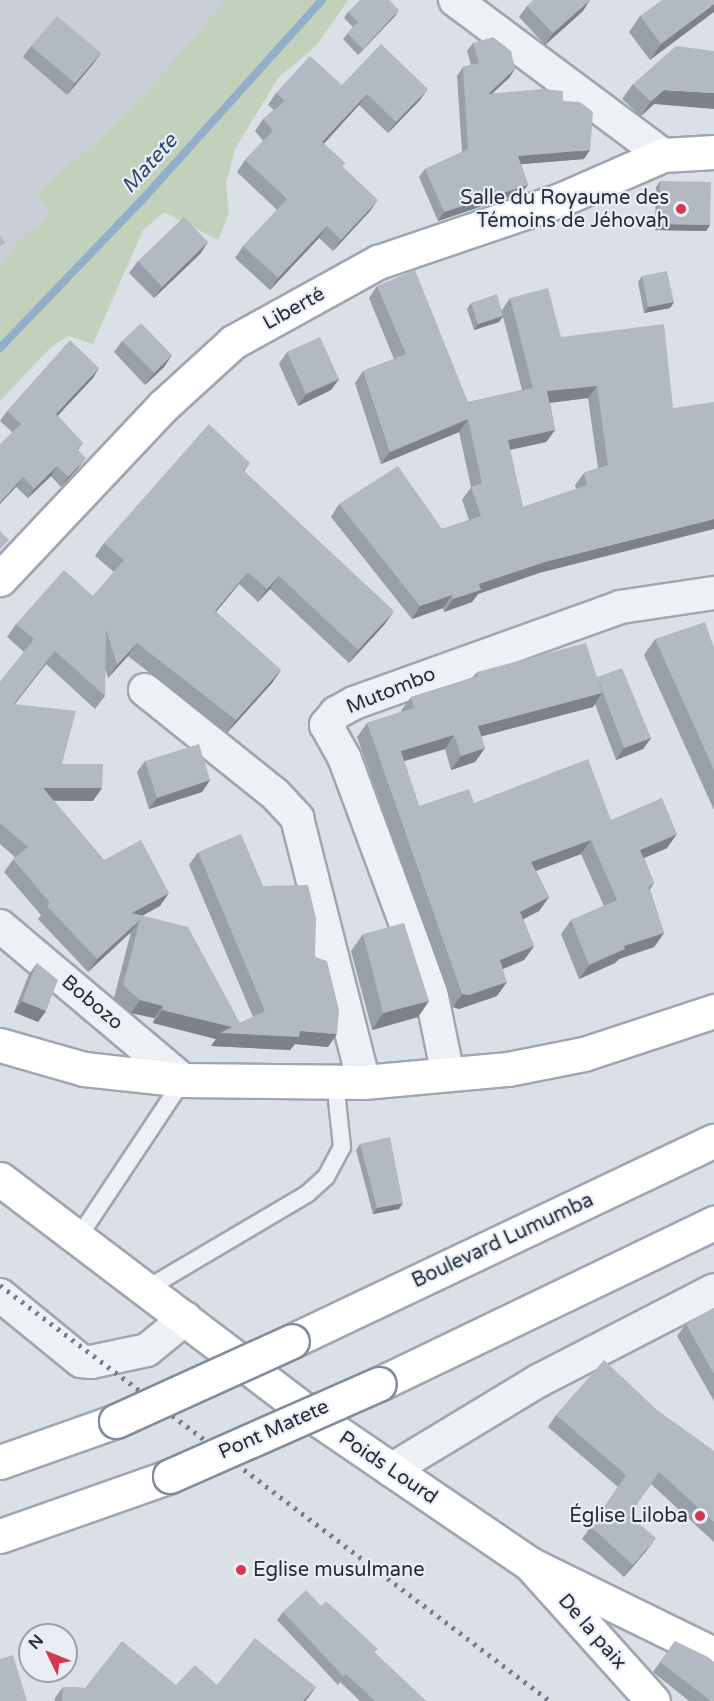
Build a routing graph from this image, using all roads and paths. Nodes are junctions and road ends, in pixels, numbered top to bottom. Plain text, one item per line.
1 (456, 0) edge
2 (714, 152) edge
3 (663, 154) junction
4 (0, 579) edge
5 (714, 593) edge
6 (145, 690) dead end
7 (0, 926) edge
8 (714, 1011) edge
9 (0, 1045) edge
10 (448, 1075) junction
11 (183, 1080) junction
12 (349, 1082) junction
13 (714, 1141) edge
14 (0, 1179) edge
15 (714, 1223) edge
16 (78, 1238) junction
17 (148, 1288) junction
18 (714, 1290) edge
19 (0, 1295) edge
20 (186, 1318) junction
21 (0, 1462) edge
22 (391, 1470) junction
23 (0, 1536) edge
24 (530, 1564) junction
25 (714, 1654) edge
26 (653, 1701) edge

1 - 3 street
2 - 3 main road, Liberté
3 - 4 main road, Liberté
5 - 10 street, Mutombo
6 - 12 street
7 - 11 street, Bobozo
8 - 10 main road
9 - 11 main road
10 - 12 main road
11 - 12 main road
11 - 16 lane
12 - 17 lane
13 - 21 main road, Boulevard Lumumba, bridge
14 - 16 main road, Poids Lourd
15 - 23 main road, Pont Matete, bridge
16 - 17 main road, Poids Lourd
17 - 20 main road, Poids Lourd
18 - 22 street
19 - 20 street
20 - 22 main road, Poids Lourd
22 - 24 main road, Poids Lourd
24 - 25 main road, Poids Lourd
24 - 26 main road, De la paix

